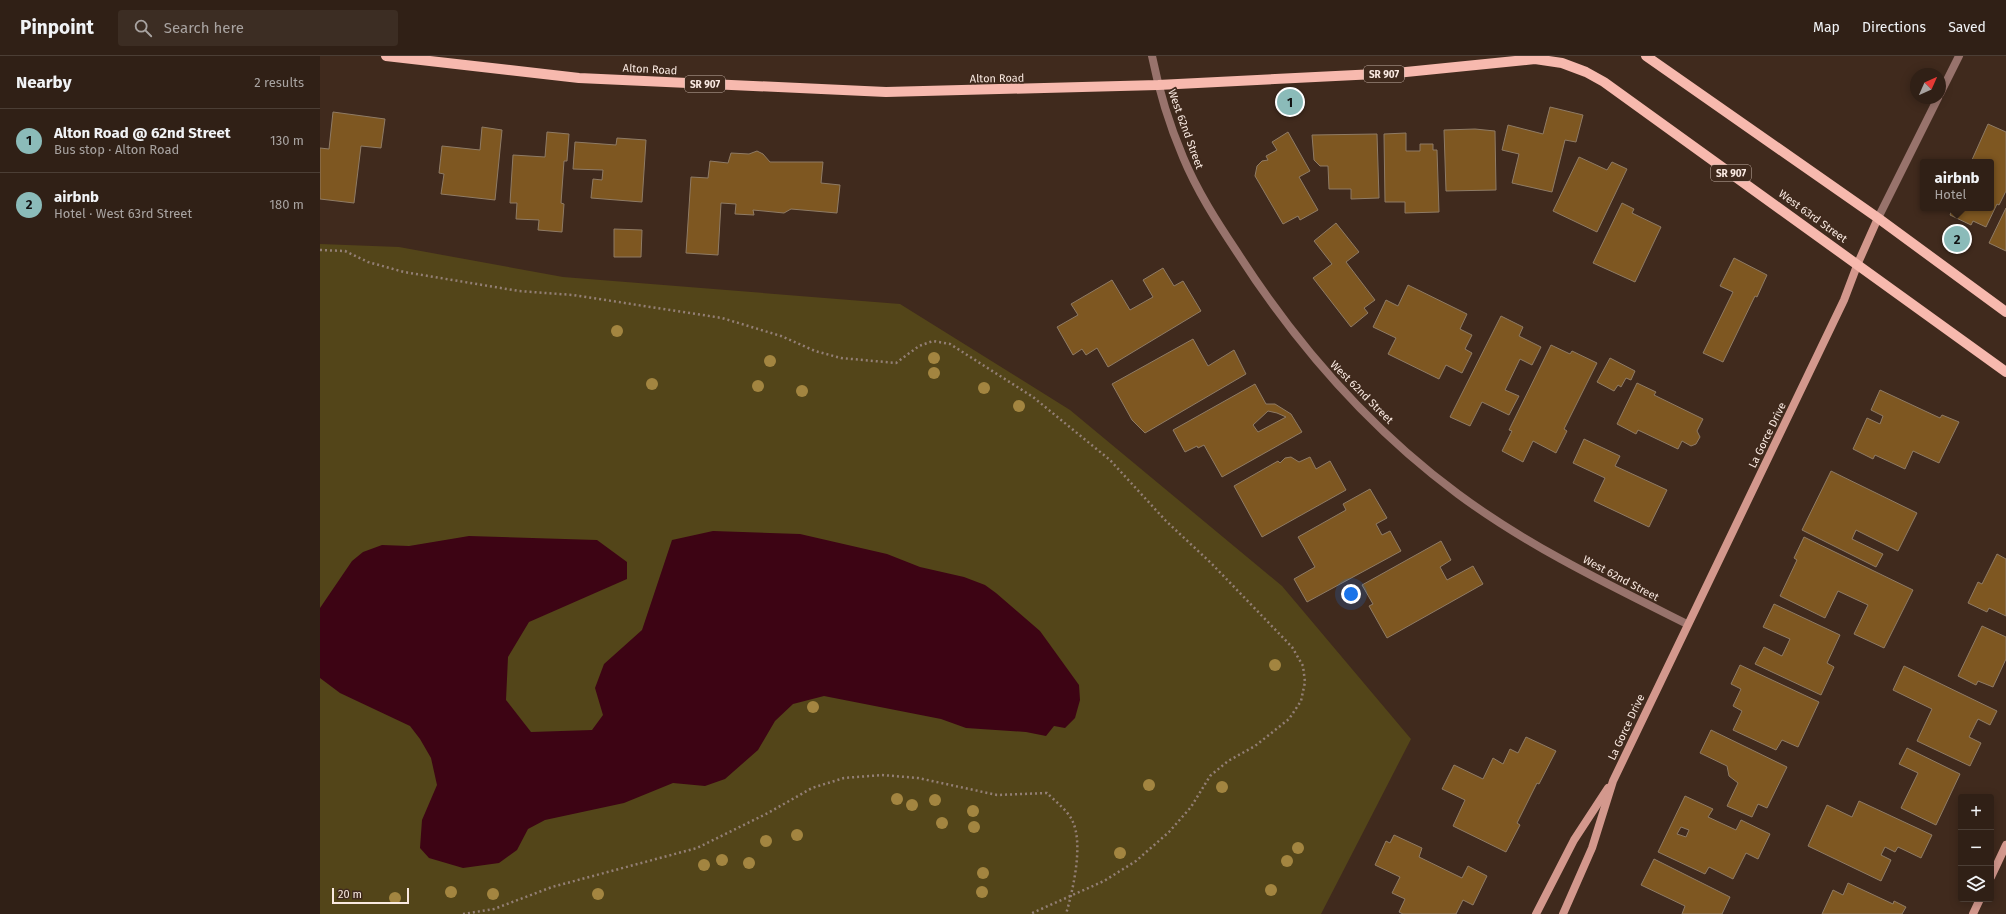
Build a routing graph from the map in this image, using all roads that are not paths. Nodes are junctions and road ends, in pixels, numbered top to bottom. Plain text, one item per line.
1 (386, 56) edge
2 (1152, 56) edge
3 (1646, 56) edge
4 (1959, 56) edge
5 (1604, 82) joint
6 (1946, 82) edge
7 (1158, 85) junction
8 (1935, 104) edge
9 (1878, 218) junction
10 (1858, 263) junction
11 (2006, 312) edge
12 (2006, 372) edge
13 (1687, 624) junction
14 (1613, 781) junction
15 (2006, 845) edge
16 (1994, 870) edge
17 (1979, 902) edge
18 (1536, 914) edge
19 (1563, 914) edge
20 (1973, 914) edge

1 - 7 main road, Alton Road / SR 907
2 - 7 street, West 62nd Street
3 - 9 main road
4 - 6 street
5 - 7 main road, Alton Road / SR 907
5 - 10 main road, West 63rd Street / SR 907
7 - 13 street, West 62nd Street
8 - 9 street, La Gorce Drive
9 - 10 main road, La Gorce Drive
9 - 11 main road
10 - 12 main road, West 63rd Street / SR 907
10 - 13 main road, La Gorce Drive
13 - 14 main road, La Gorce Drive
14 - 18 main road, La Gorce Drive
14 - 19 main road, La Gorce Drive
15 - 16 main road
17 - 20 main road

